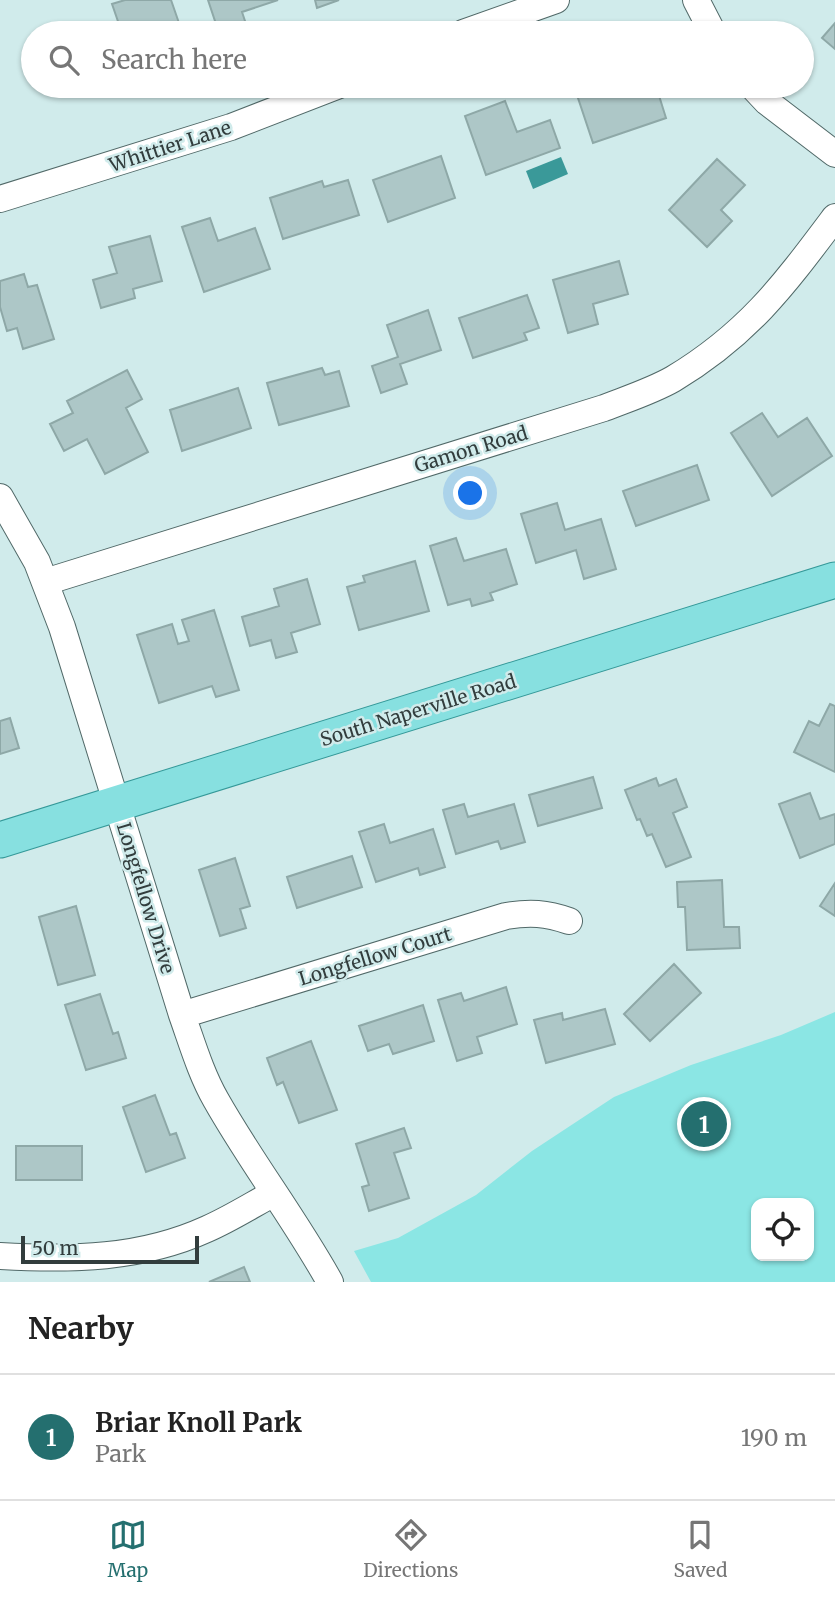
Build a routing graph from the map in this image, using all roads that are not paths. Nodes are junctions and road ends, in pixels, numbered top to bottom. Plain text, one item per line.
1 (556, 0) edge
2 (696, 0) edge
3 (497, 21) edge
4 (707, 21) edge
5 (306, 98) edge
6 (763, 98) edge
7 (835, 155) edge
8 (0, 200) edge
9 (835, 217) edge
10 (0, 497) edge
11 (835, 580) edge
12 (45, 582) junction
13 (117, 804) junction
14 (0, 840) edge
15 (569, 921) dead end
16 (181, 1015) junction
17 (274, 1193) junction
18 (0, 1256) edge
19 (330, 1282) edge

1 - 3 street
2 - 4 street
5 - 8 street, Whittier Lane
6 - 7 street
9 - 12 street, Gamon Road
10 - 12 street, Longfellow Drive
11 - 13 main road, South Naperville Road
12 - 13 street, Longfellow Drive
13 - 14 main road, South Naperville Road
13 - 16 street, Longfellow Drive
15 - 16 street, Longfellow Court
16 - 17 street, Longfellow Drive
17 - 18 street
17 - 19 street, Longfellow Drive

